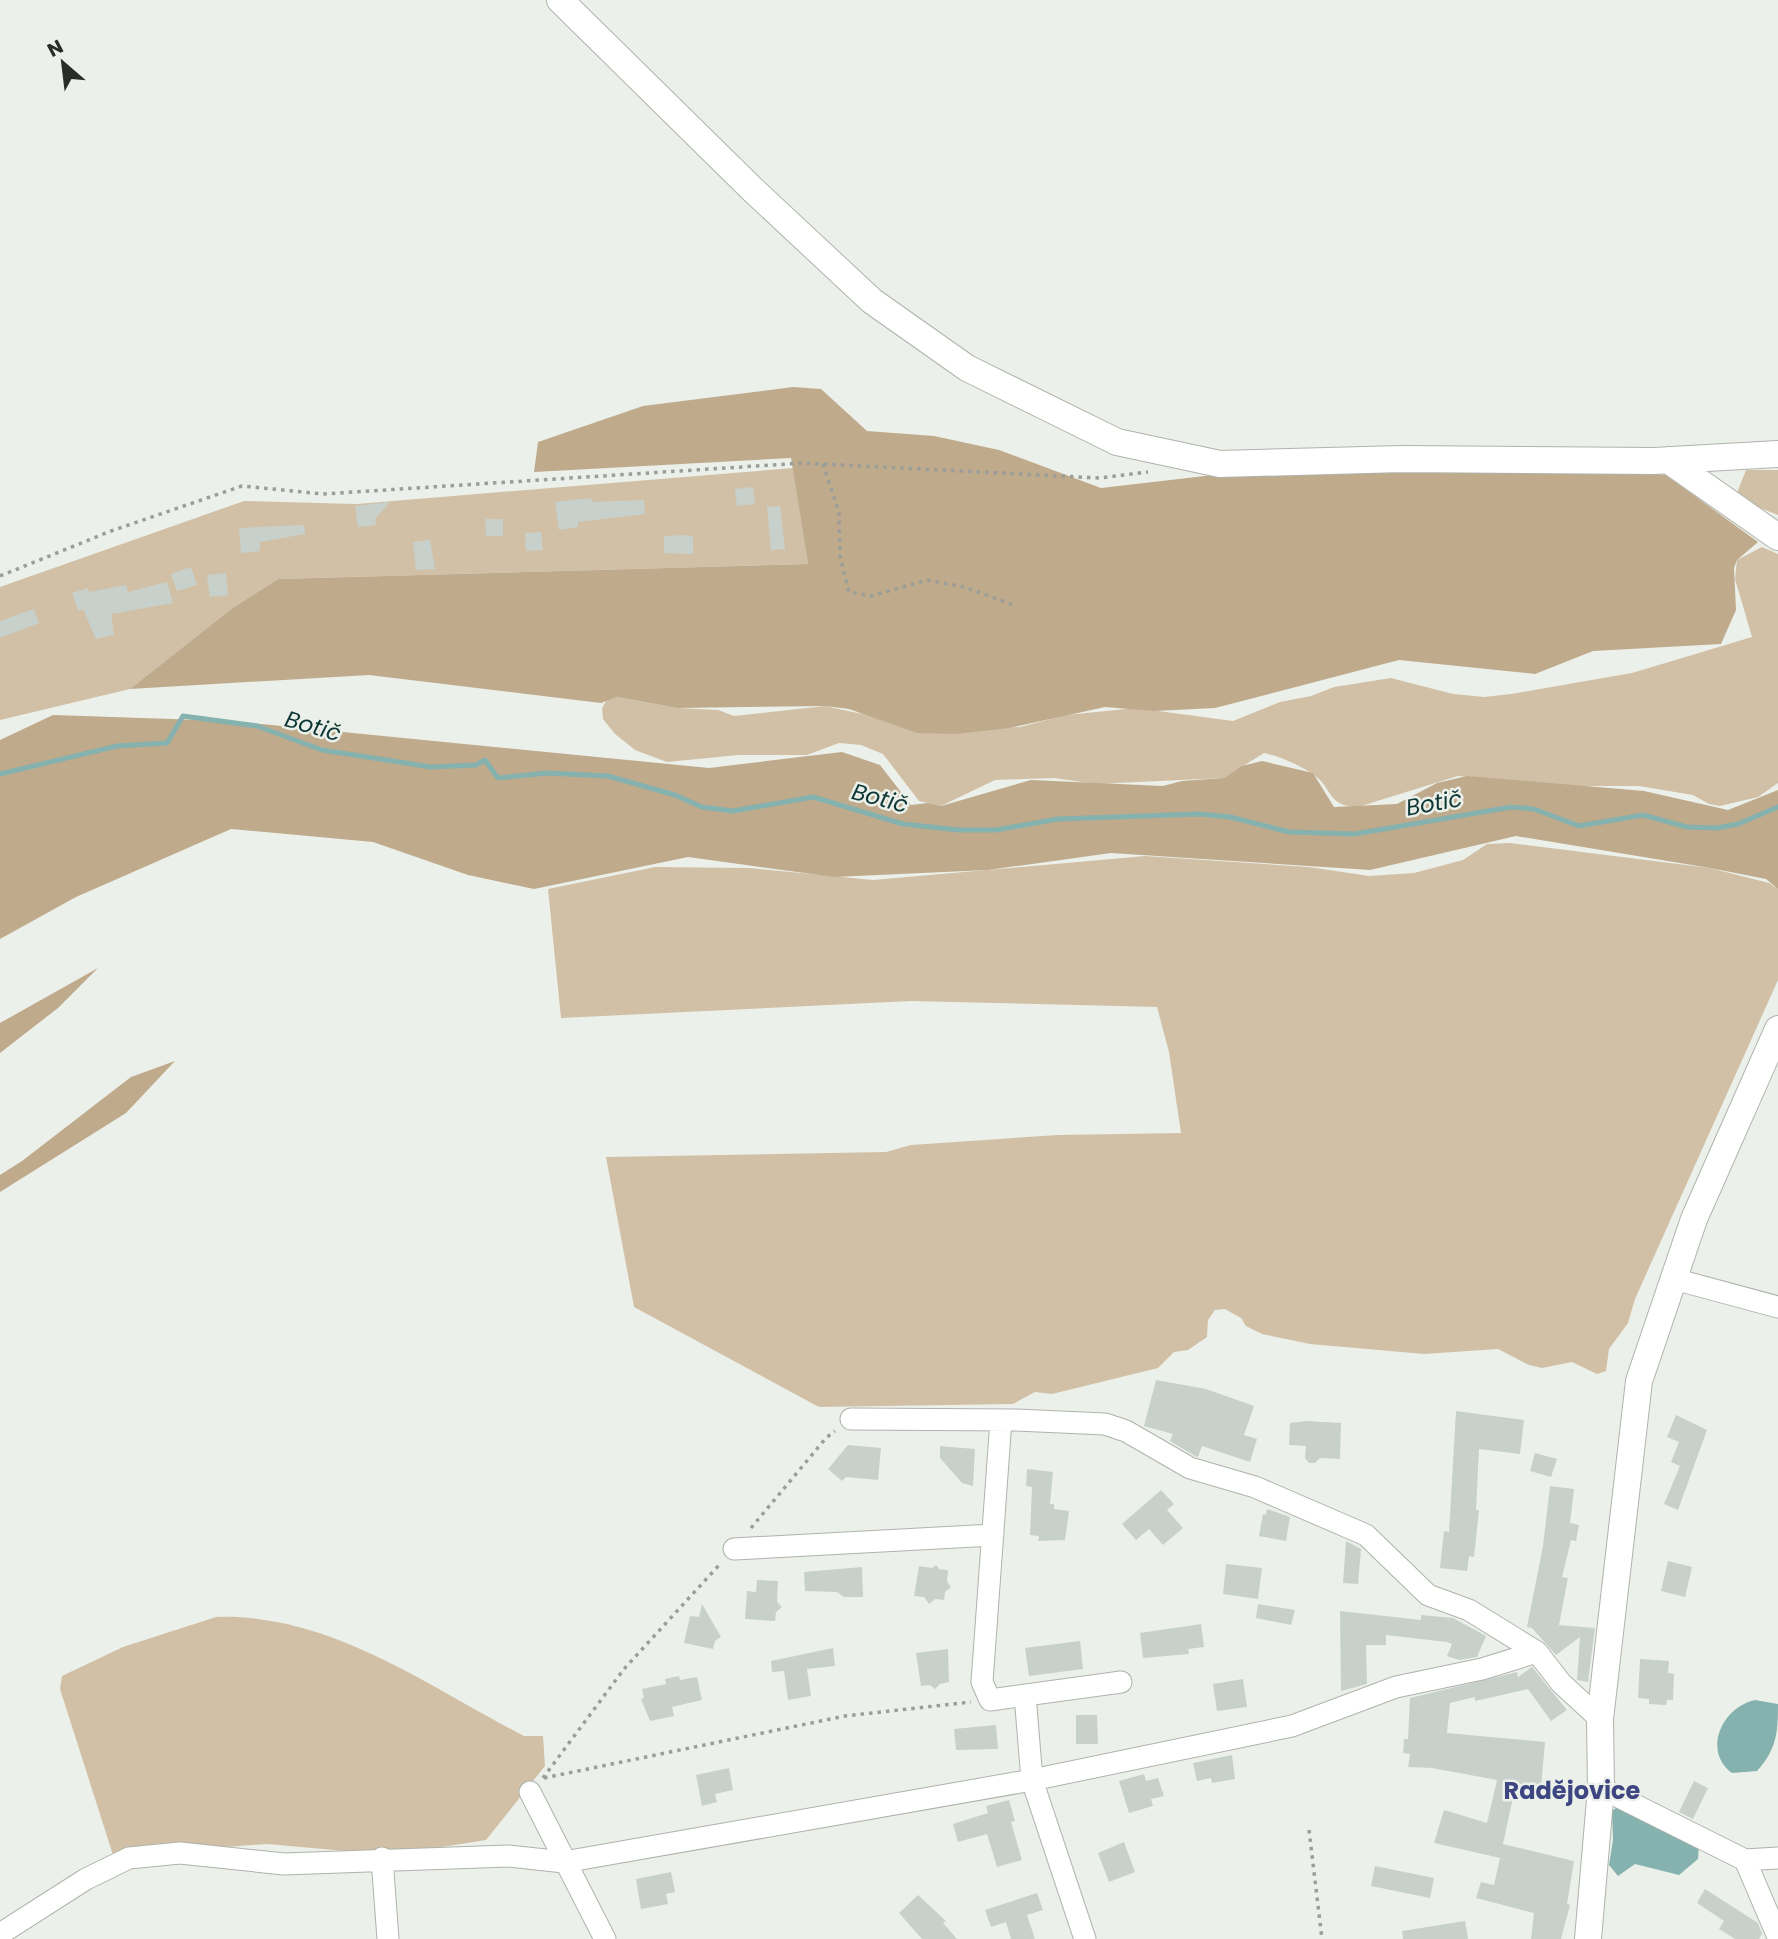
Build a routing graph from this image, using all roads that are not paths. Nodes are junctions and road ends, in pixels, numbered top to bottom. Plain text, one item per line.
1 (560, 0) edge
2 (1778, 454) edge
3 (1668, 460) junction
4 (1778, 537) edge
5 (1778, 1029) edge
6 (1674, 1279) junction
7 (1778, 1307) edge
8 (851, 1419) road end
9 (1001, 1420) junction
10 (993, 1535) junction
11 (734, 1549) road end
12 (1537, 1652) junction
13 (1121, 1682) dead end
14 (1025, 1695) junction
15 (1600, 1719) junction
16 (1032, 1780) junction
17 (537, 1785) road end
18 (1601, 1788) junction
19 (382, 1858) junction
20 (1778, 1858) edge
21 (1745, 1860) junction
22 (564, 1862) junction
23 (0, 1934) edge
24 (1778, 1937) edge
25 (388, 1939) edge
26 (605, 1939) edge
27 (1084, 1939) edge
28 (1588, 1939) edge

1 - 3 street
2 - 3 street
3 - 4 street
5 - 6 street
6 - 7 street
6 - 15 street
8 - 9 street
9 - 10 street
9 - 12 street
10 - 11 street
10 - 14 street
12 - 15 street
12 - 16 street
13 - 14 street
14 - 16 street
15 - 18 street
16 - 22 street
16 - 27 street
17 - 22 street
18 - 21 street
18 - 28 street
19 - 22 street
19 - 23 street
19 - 25 street
20 - 21 street
21 - 24 street
22 - 26 street

